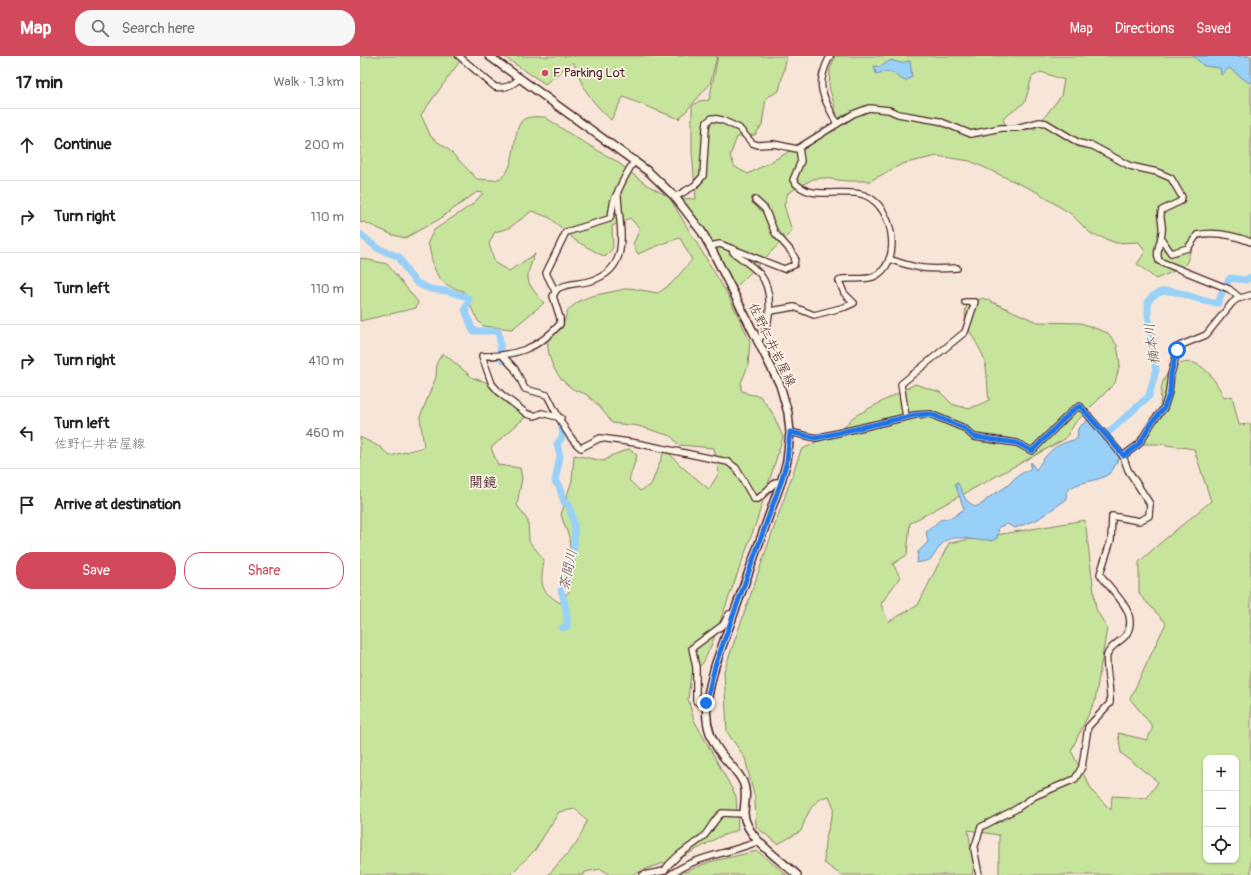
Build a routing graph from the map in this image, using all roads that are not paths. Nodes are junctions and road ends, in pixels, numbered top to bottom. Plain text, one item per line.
1 (459, 56) edge
2 (489, 56) edge
3 (830, 56) edge
4 (520, 78) junction
5 (837, 124) junction
6 (799, 148) junction
7 (636, 160) junction
8 (618, 195) junction
9 (675, 197) junction
10 (755, 200) dead end
11 (1161, 238) junction
12 (1251, 242) edge
13 (710, 246) junction
14 (730, 249) junction
15 (889, 260) junction
16 (957, 268) dead end
17 (555, 291) junction
18 (1251, 295) edge
19 (1240, 298) junction
20 (965, 302) dead end
21 (770, 311) junction
22 (758, 341) junction
23 (502, 356) junction
24 (906, 417) junction
25 (558, 418) junction
26 (790, 432) junction
27 (1124, 456) junction
28 (781, 482) junction
29 (733, 614) junction
30 (706, 703) junction
31 (744, 814) junction
32 (759, 841) junction
33 (643, 875) edge
34 (670, 875) edge
35 (797, 875) edge
36 (979, 875) edge

1 - 4 street
2 - 4 main road, 佐野仁井岩屋線
3 - 5 street
4 - 7 main road, 佐野仁井岩屋線
5 - 6 street
5 - 11 street
6 - 9 street
6 - 15 street
7 - 8 street
7 - 9 main road, 佐野仁井岩屋線
8 - 17 street
8 - 17 street
9 - 13 main road, 佐野仁井岩屋線
10 - 14 street
11 - 12 street
11 - 19 street
13 - 14 street
13 - 22 main road, 佐野仁井岩屋線
14 - 21 street
15 - 16 street
15 - 21 street
17 - 23 street
18 - 19 street
19 - 27 street
20 - 24 street
21 - 22 street
22 - 26 main road, 佐野仁井岩屋線
23 - 25 street
23 - 25 street
24 - 26 street
24 - 27 street
25 - 28 street
26 - 28 main road, 佐野仁井岩屋線
27 - 36 street
28 - 29 main road, 佐野仁井岩屋線
29 - 30 main road, 佐野仁井岩屋線
29 - 30 street
30 - 31 main road, 佐野仁井岩屋線
31 - 32 main road, 佐野仁井岩屋線
31 - 33 street
32 - 34 street
32 - 35 main road, 佐野仁井岩屋線

